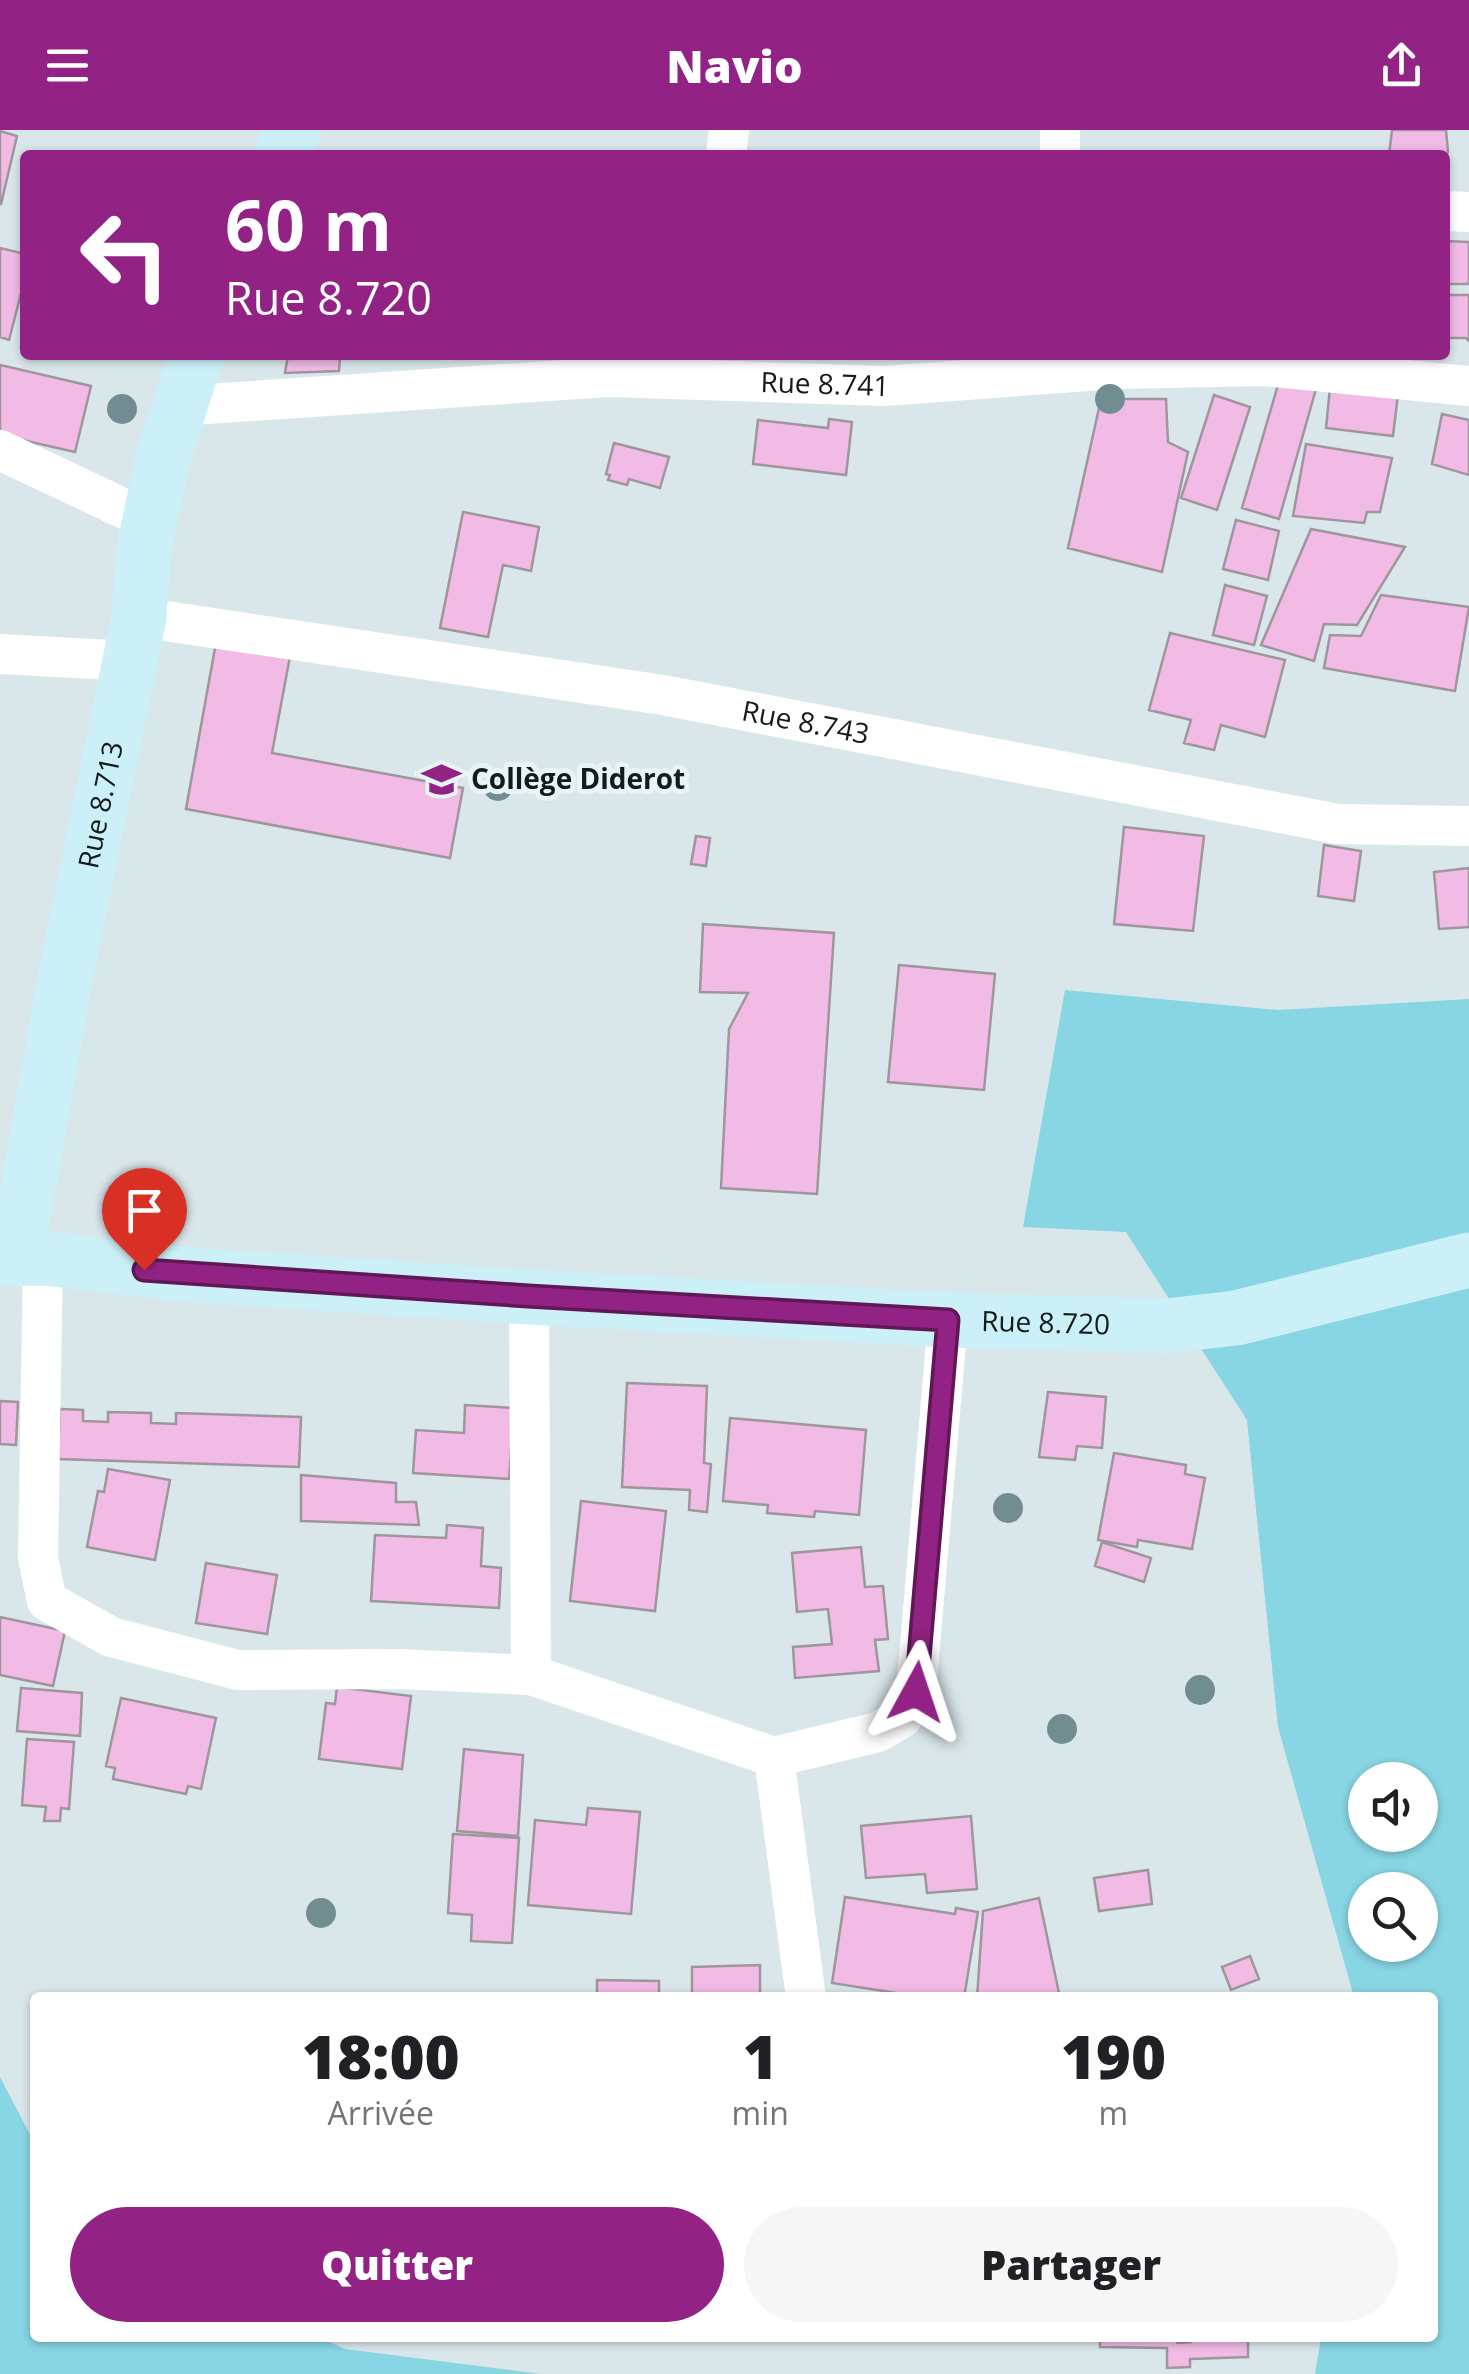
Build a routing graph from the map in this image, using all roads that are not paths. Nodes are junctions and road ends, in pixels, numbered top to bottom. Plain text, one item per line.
1 (194, 360) edge
2 (1469, 386) edge
3 (178, 406) junction
4 (0, 450) edge
5 (150, 521) junction
6 (134, 639) junction
7 (0, 654) edge
8 (1469, 826) edge
9 (20, 1258) edge
10 (1469, 1260) edge
11 (528, 1296) junction
12 (948, 1320) junction
13 (531, 1675) junction
14 (774, 1757) junction
15 (805, 1992) edge

1 - 3 main road, Rue 8.713
2 - 3 street, Rue 8.741
3 - 5 main road, Rue 8.713
4 - 5 street
5 - 6 main road, Rue 8.713
6 - 7 street, Rue 8.743
6 - 8 street, Rue 8.743
6 - 9 main road, Rue 8.713
9 - 11 main road, Rue 8.720
9 - 13 street
10 - 12 main road, Rue 8.720
11 - 12 main road, Rue 8.720
11 - 13 street
12 - 14 street
13 - 14 street
14 - 15 street

